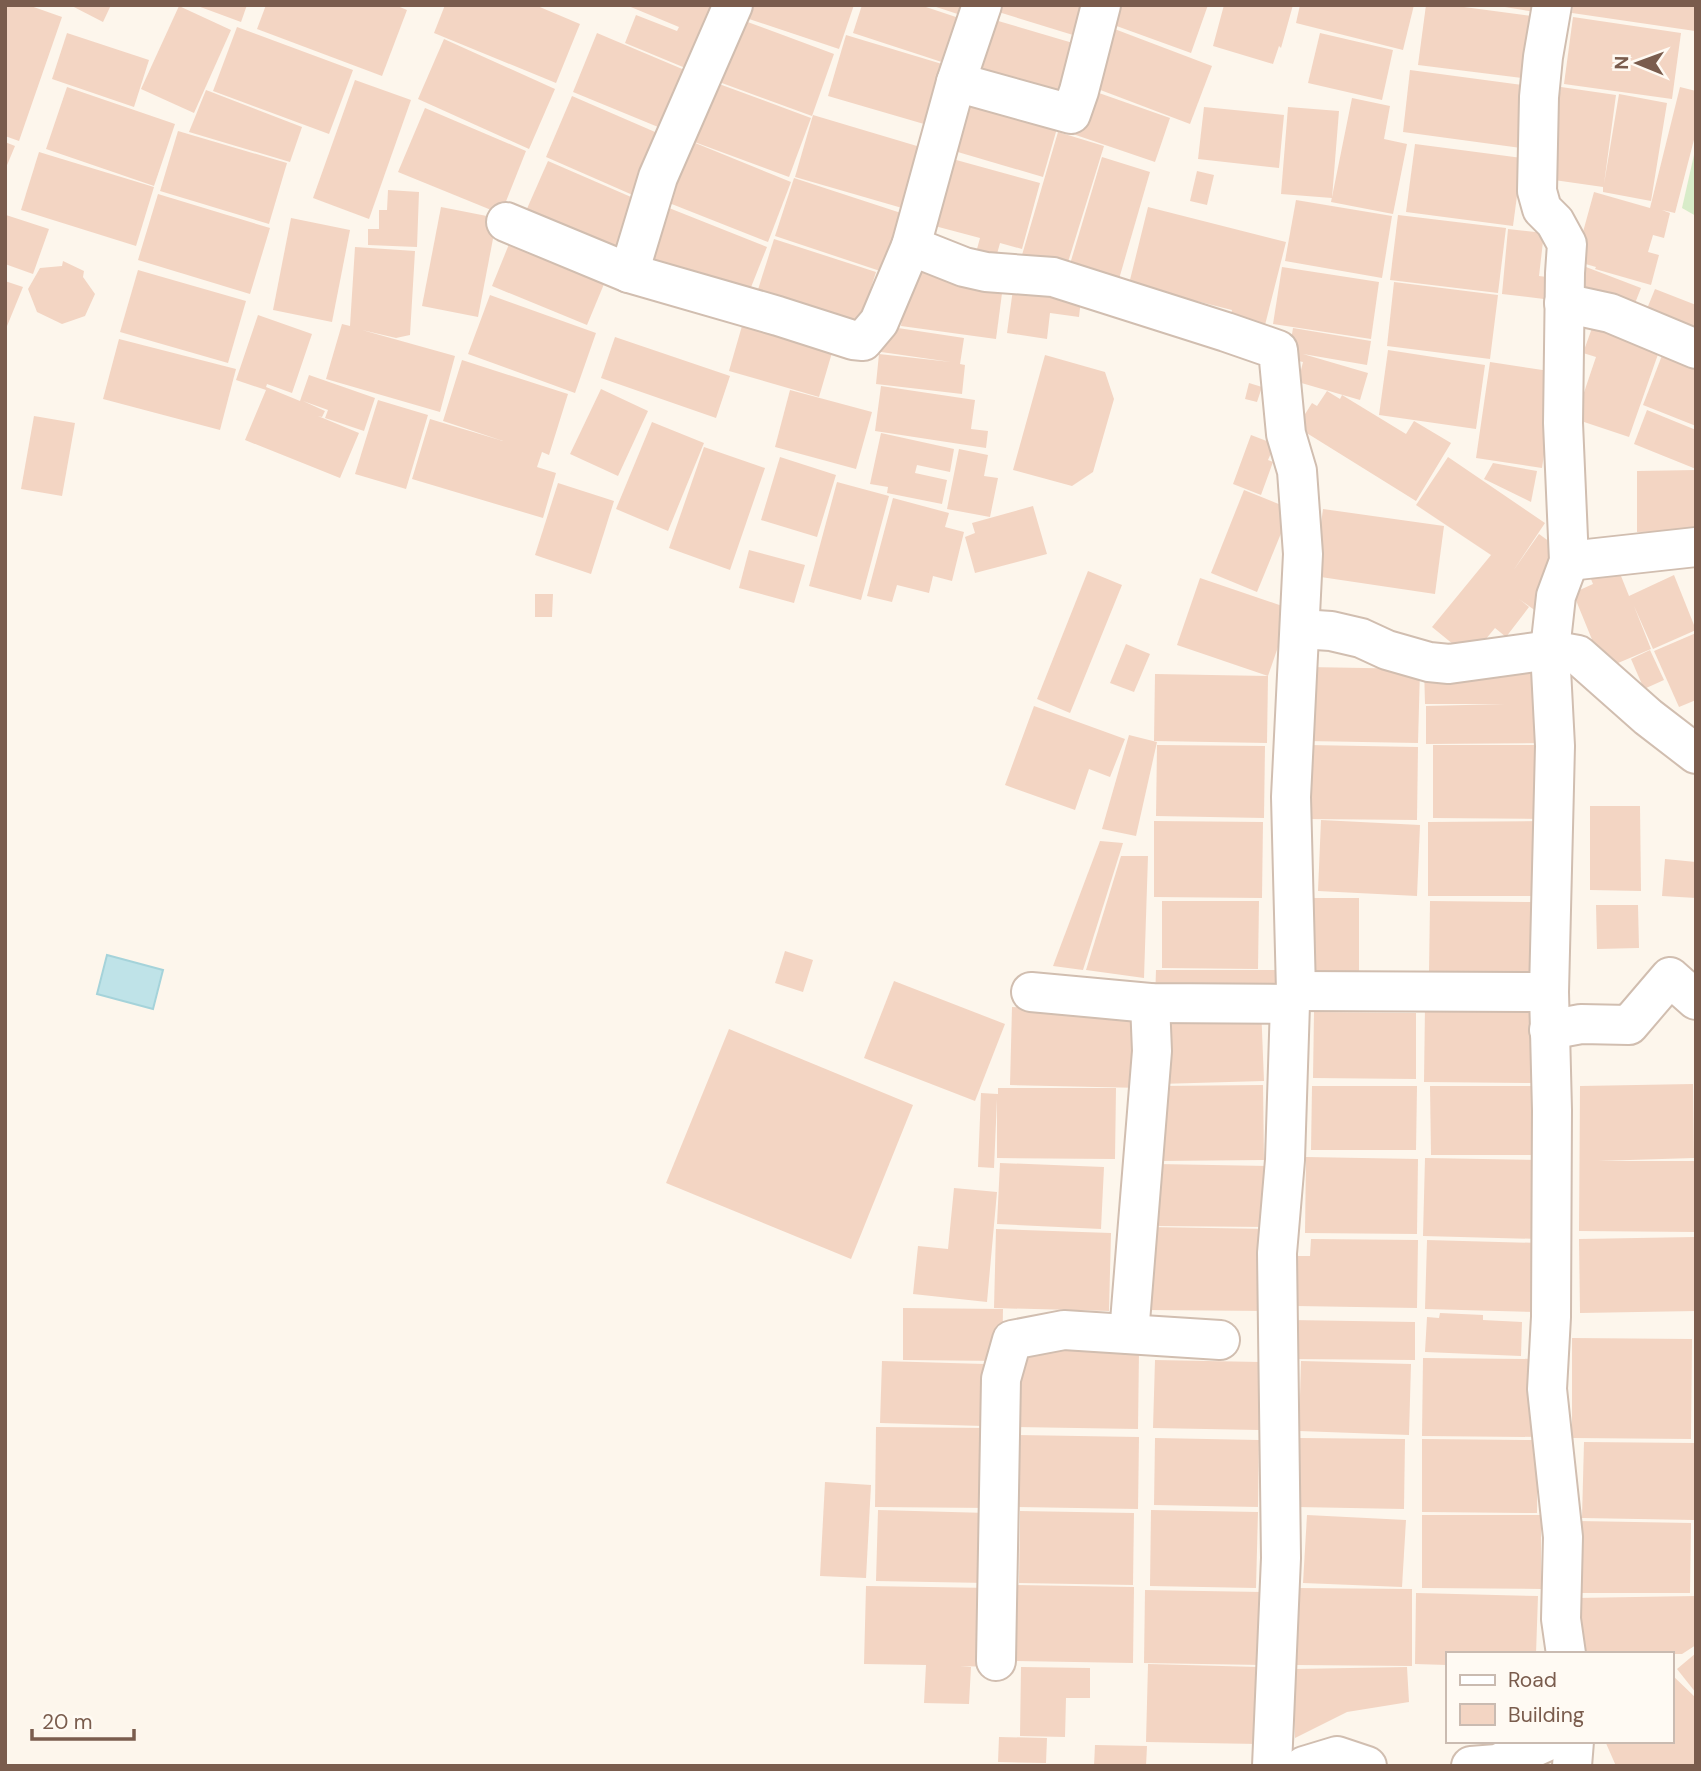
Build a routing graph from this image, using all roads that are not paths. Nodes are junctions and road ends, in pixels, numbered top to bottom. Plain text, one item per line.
1 (733, 5) edge
2 (982, 5) edge
3 (1101, 5) edge
4 (1552, 5) edge
5 (956, 82) junction
6 (506, 222) dead end
7 (911, 246) junction
8 (629, 273) junction
9 (1564, 303) junction
10 (1696, 349) edge
11 (1696, 547) edge
12 (1569, 561) junction
13 (1300, 629) junction
14 (1550, 650) junction
15 (1696, 754) edge
16 (1031, 992) dead end
17 (1549, 992) junction
18 (1293, 998) junction
19 (1696, 1000) edge
20 (1150, 1003) junction
21 (1549, 1030) junction
22 (1129, 1334) junction
23 (1220, 1340) dead end
24 (1566, 1652) edge
25 (996, 1661) dead end
26 (1544, 1743) edge
27 (1574, 1743) edge
28 (1272, 1766) edge
29 (1304, 1766) edge
30 (1367, 1766) edge
31 (1471, 1766) edge
32 (1572, 1766) edge

1 - 8 street
2 - 5 street
3 - 5 street
4 - 9 street
5 - 7 street
6 - 8 street
7 - 8 street
7 - 13 street
9 - 10 street
9 - 12 street
11 - 12 street
12 - 14 street
13 - 14 street
13 - 18 street
14 - 15 street
14 - 17 street
16 - 20 street
17 - 18 street
17 - 21 street
18 - 20 street
18 - 28 street
19 - 21 street
20 - 22 street
21 - 24 street
22 - 23 street
22 - 25 street
26 - 31 street
27 - 32 street
29 - 30 street

